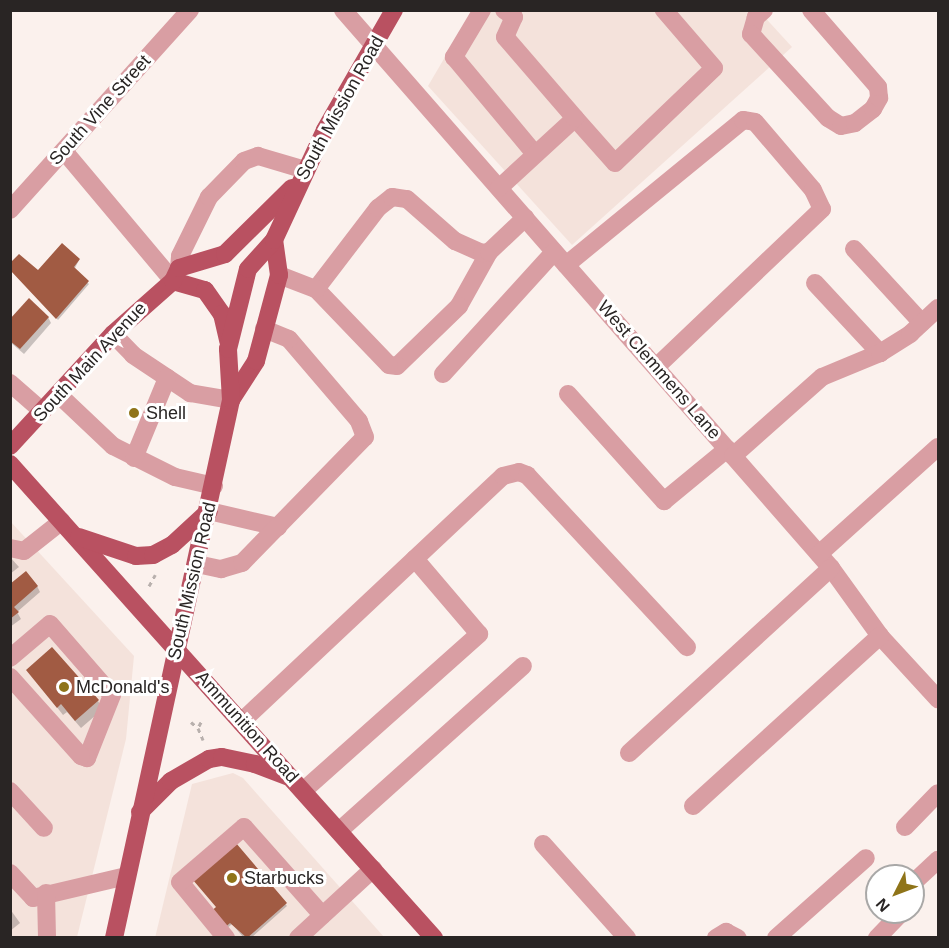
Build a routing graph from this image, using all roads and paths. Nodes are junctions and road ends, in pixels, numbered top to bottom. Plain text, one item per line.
1 (190, 10) edge
2 (343, 10) edge
3 (394, 10) edge
4 (482, 10) edge
5 (664, 10) edge
6 (764, 10) edge
7 (811, 10) edge
8 (512, 13) edge
9 (374, 45) junction
10 (575, 118) junction
11 (64, 151) junction
12 (535, 154) junction
13 (302, 175) junction
14 (499, 188) junction
15 (10, 210) edge
16 (525, 218) junction
17 (274, 240) junction
18 (854, 249) dead end
19 (489, 252) junction
20 (560, 258) junction
21 (176, 274) junction
22 (279, 275) junction
23 (815, 284) dead end
24 (316, 289) junction
25 (939, 308) edge
26 (922, 323) junction
27 (264, 328) junction
28 (113, 334) junction
29 (228, 349) junction
30 (880, 352) junction
31 (656, 367) junction
32 (443, 374) dead end
33 (167, 378) junction
34 (10, 383) edge
35 (58, 394) junction
36 (568, 394) dead end
37 (231, 400) junction
38 (42, 411) junction
39 (10, 446) edge
40 (939, 447) edge
41 (730, 453) junction
42 (134, 458) junction
43 (10, 464) edge
44 (214, 486) junction
45 (209, 511) junction
46 (62, 521) junction
47 (278, 527) junction
48 (75, 535) junction
49 (10, 548) edge
50 (415, 559) junction
51 (825, 561) junction
52 (197, 564) junction
53 (155, 575) dead end
54 (149, 586) dead end
55 (880, 636) junction
56 (687, 648) dead end
57 (177, 649) junction
58 (10, 658) edge
59 (523, 666) dead end
60 (10, 677) edge
61 (939, 699) edge
62 (191, 722) dead end
63 (201, 722) dead end
64 (241, 722) junction
65 (198, 728) junction
66 (203, 740) dead end
67 (630, 753) dead end
68 (297, 784) junction
69 (10, 791) edge
70 (939, 793) edge
71 (693, 806) dead end
72 (140, 812) junction
73 (905, 827) dead end
74 (44, 828) dead end
75 (339, 831) junction
76 (543, 844) dead end
77 (866, 858) dead end
78 (939, 860) edge
79 (373, 869) junction
80 (925, 872) edge
81 (10, 873) edge
82 (126, 876) junction
83 (46, 892) junction
84 (322, 915) junction
85 (890, 924) edge
86 (47, 938) edge
87 (114, 938) edge
88 (226, 938) edge
89 (298, 938) edge
90 (434, 938) edge
91 (627, 938) edge
92 (716, 938) edge
93 (738, 938) edge
94 (776, 938) edge
95 (877, 938) edge

1 - 11 street, South Vine Street
2 - 9 street, West Clemmens Lane
3 - 9 main road, South Mission Road
4 - 12 street
5 - 10 street
6 - 7 street
8 - 10 street
9 - 13 main road, South Mission Road
9 - 14 street, West Clemmens Lane
10 - 12 street
11 - 15 street, South Vine Street
11 - 21 street
12 - 14 street
13 - 17 main road, South Mission Road
13 - 21 main road, South Main Avenue
13 - 21 street
14 - 16 street, West Clemmens Lane
16 - 19 street
16 - 20 street, West Clemmens Lane
17 - 22 main road, South Mission Road
17 - 29 main road, South Mission Road
18 - 26 street
19 - 24 street
19 - 24 street
20 - 31 street, West Clemmens Lane
20 - 31 street
20 - 32 street
21 - 28 main road, South Main Avenue
21 - 29 main road
22 - 24 street
22 - 27 main road, South Mission Road
23 - 30 street
25 - 26 street
26 - 30 street
27 - 37 main road, South Mission Road
27 - 47 street
28 - 33 street
28 - 35 main road, South Main Avenue
29 - 37 main road, South Mission Road
30 - 41 street
31 - 41 street, West Clemmens Lane
33 - 37 street
33 - 42 street
34 - 38 street
35 - 38 main road, South Main Avenue
35 - 42 street
36 - 41 street
37 - 44 main road, South Mission Road
38 - 39 main road, South Main Avenue
40 - 51 street
41 - 51 street, West Clemmens Lane
42 - 44 street
43 - 46 main road, Ammunition Road
44 - 45 main road, South Mission Road
45 - 47 street
45 - 48 main road
45 - 52 main road, South Mission Road
46 - 48 main road, Ammunition Road
46 - 49 street
47 - 52 street
48 - 57 main road, Ammunition Road
50 - 56 street
50 - 64 street
50 - 68 street
51 - 55 street, West Clemmens Lane
51 - 67 street
52 - 57 main road, South Mission Road
53 - 54 path
55 - 61 street, West Clemmens Lane
55 - 71 street
57 - 64 main road, Ammunition Road
57 - 72 main road, South Mission Road
58 - 60 street
59 - 75 street
62 - 65 path
63 - 65 path
64 - 68 main road, Ammunition Road
65 - 66 path
68 - 72 main road
68 - 75 main road, Ammunition Road
69 - 74 street
70 - 73 street
72 - 82 main road, South Mission Road
75 - 79 main road, Ammunition Road
76 - 91 street
77 - 94 street
78 - 80 street
79 - 84 street
79 - 90 main road, Ammunition Road
81 - 83 street
82 - 83 street
82 - 87 main road, South Mission Road
83 - 86 street
84 - 88 street
84 - 89 street
85 - 95 street
92 - 93 street

